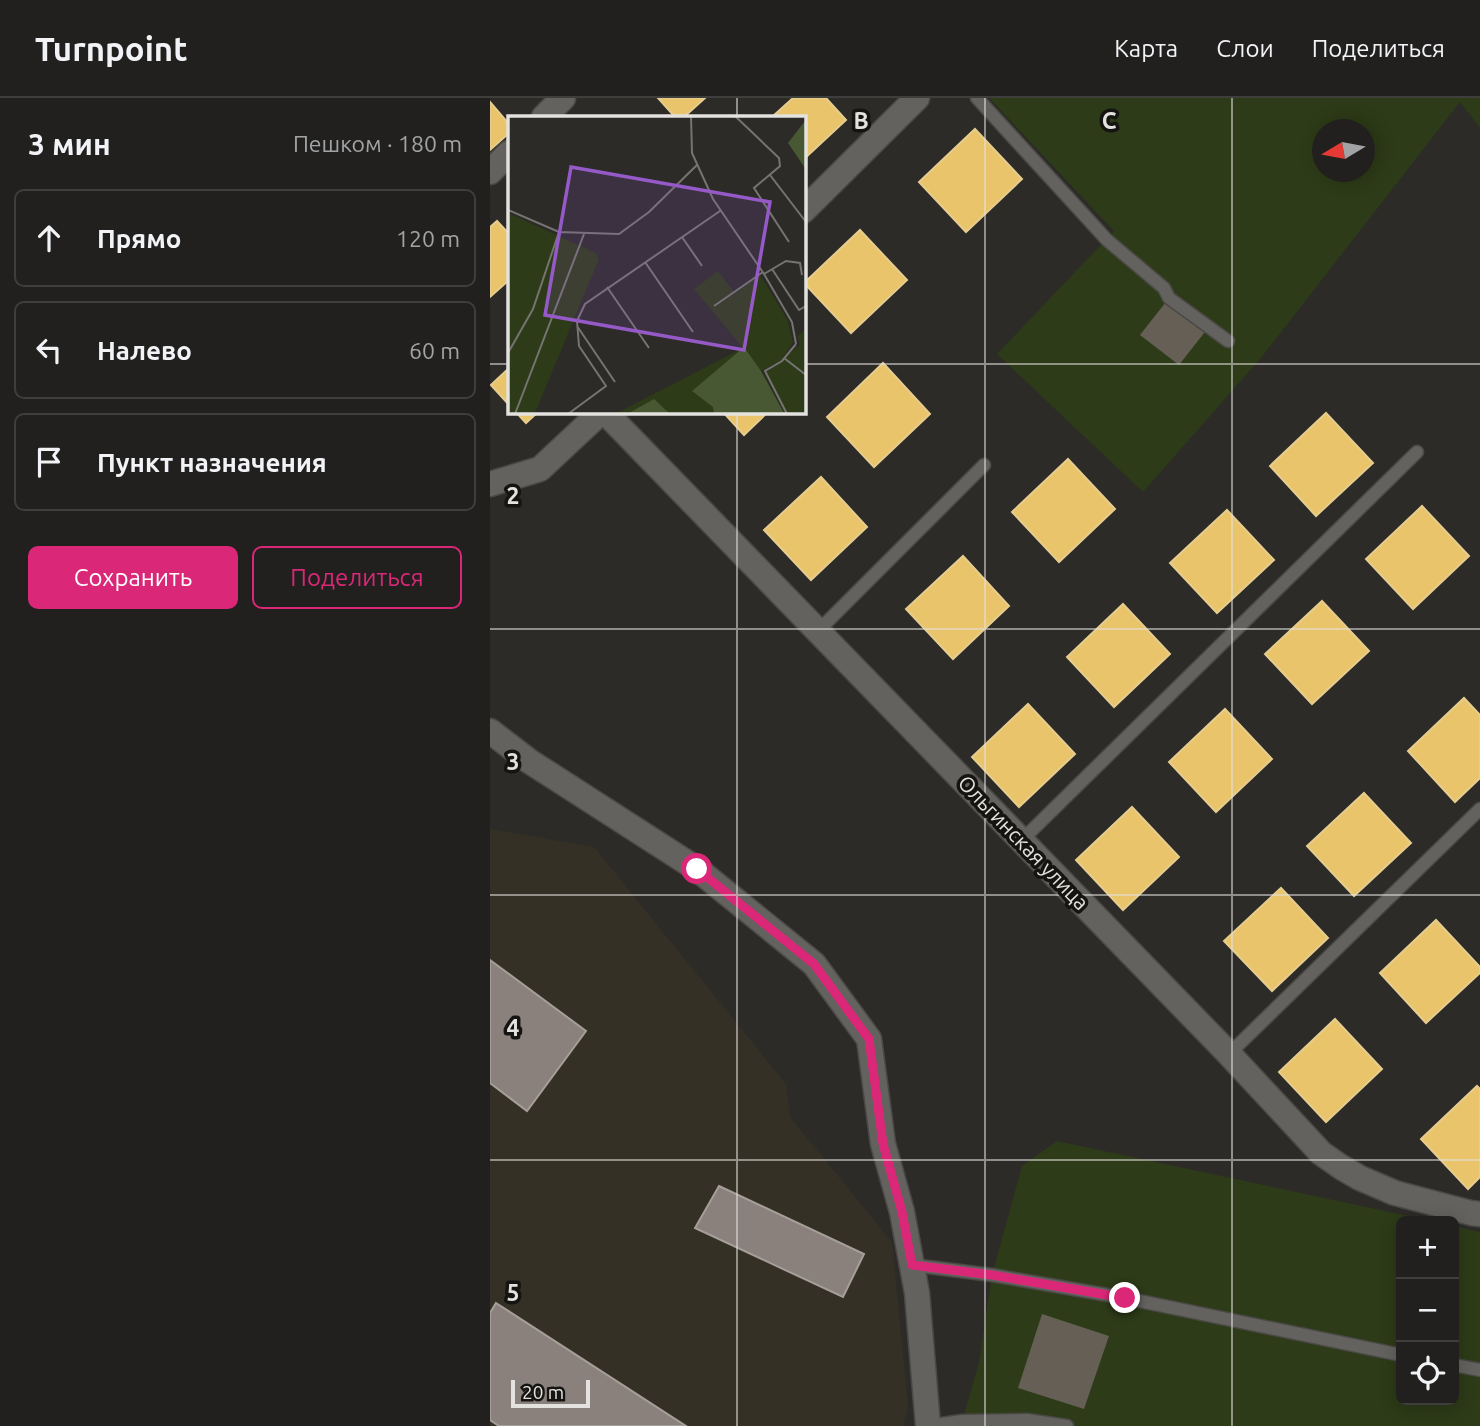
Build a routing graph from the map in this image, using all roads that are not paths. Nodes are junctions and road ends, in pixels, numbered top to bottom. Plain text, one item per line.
1 (563, 98) edge
2 (917, 98) edge
3 (977, 98) edge
4 (545, 116) edge
5 (508, 154) edge
6 (490, 172) edge
7 (805, 209) edge
8 (1228, 341) dead end
9 (601, 413) edge
10 (605, 413) edge
11 (1417, 452) dead end
12 (984, 465) dead end
13 (490, 484) edge
14 (818, 631) junction
15 (490, 731) edge
16 (1480, 809) edge
17 (1021, 841) junction
18 (1229, 1054) junction
19 (1480, 1214) edge
20 (912, 1265) junction
21 (1396, 1354) edge
22 (1459, 1366) edge
23 (1480, 1370) edge
24 (928, 1426) edge
25 (1067, 1426) edge

1 - 4 street
2 - 7 street
3 - 8 lane
5 - 6 street
9 - 13 street
10 - 14 street, Ольгинская улица
11 - 17 lane
12 - 14 lane
14 - 17 street, Ольгинская улица
15 - 20 street
16 - 18 lane
17 - 18 street, Ольгинская улица
18 - 19 street, Ольгинская улица
20 - 21 lane
20 - 24 street
22 - 23 lane
24 - 25 lane

